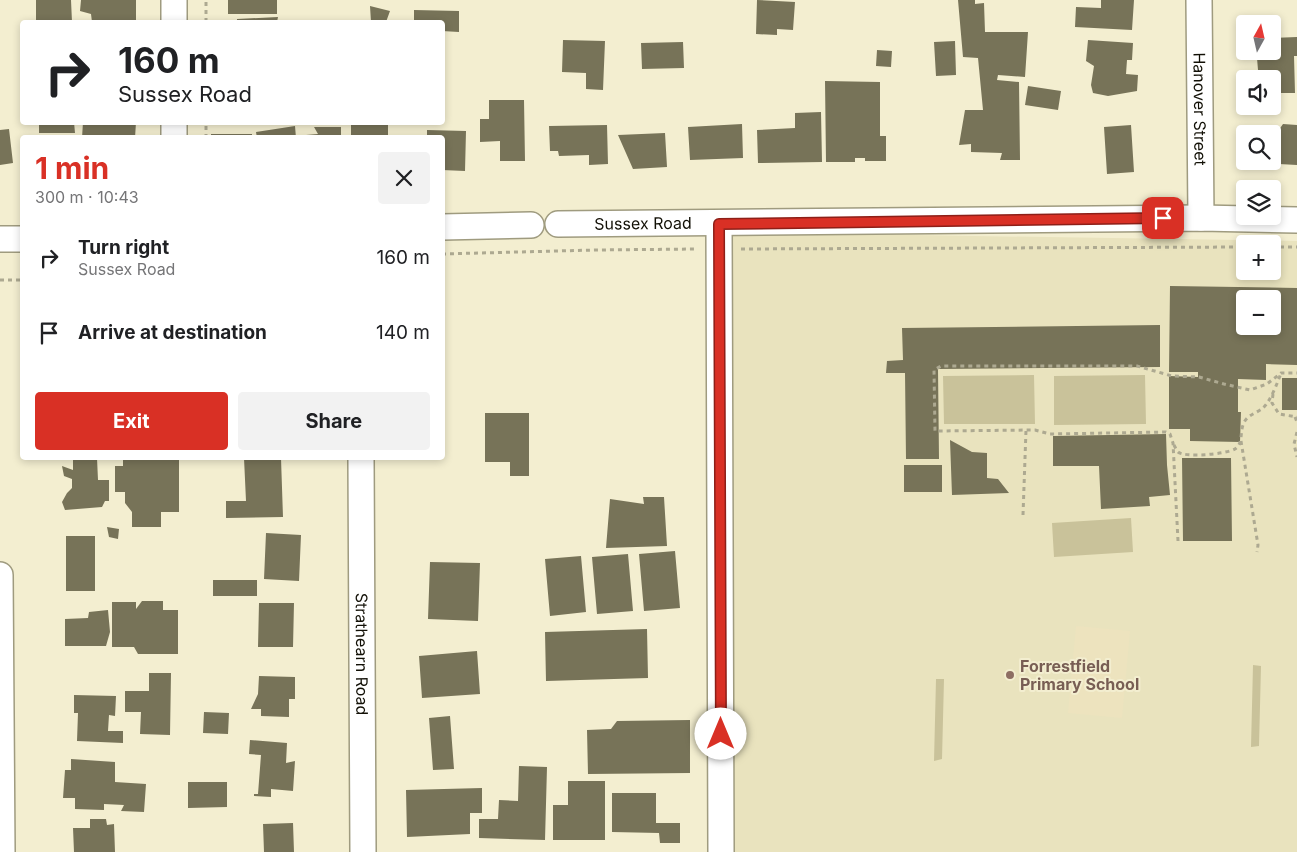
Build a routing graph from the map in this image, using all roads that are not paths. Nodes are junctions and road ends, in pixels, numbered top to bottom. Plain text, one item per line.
1 (174, 0) edge
2 (1199, 0) edge
3 (174, 20) edge
4 (1201, 218) junction
5 (1297, 220) edge
6 (558, 224) dead end
7 (719, 224) junction
8 (531, 225) dead end
9 (445, 227) edge
10 (0, 239) edge
11 (20, 239) edge
12 (361, 460) edge
13 (0, 575) edge
14 (2, 852) edge
15 (363, 852) edge
16 (721, 852) edge

1 - 3 street
2 - 4 street, Hanover Street
4 - 5 street, Sussex Road
4 - 7 street, Sussex Road
6 - 7 street, Sussex Road
7 - 16 street
8 - 9 street
10 - 11 street
12 - 15 street, Strathearn Road
13 - 14 street

